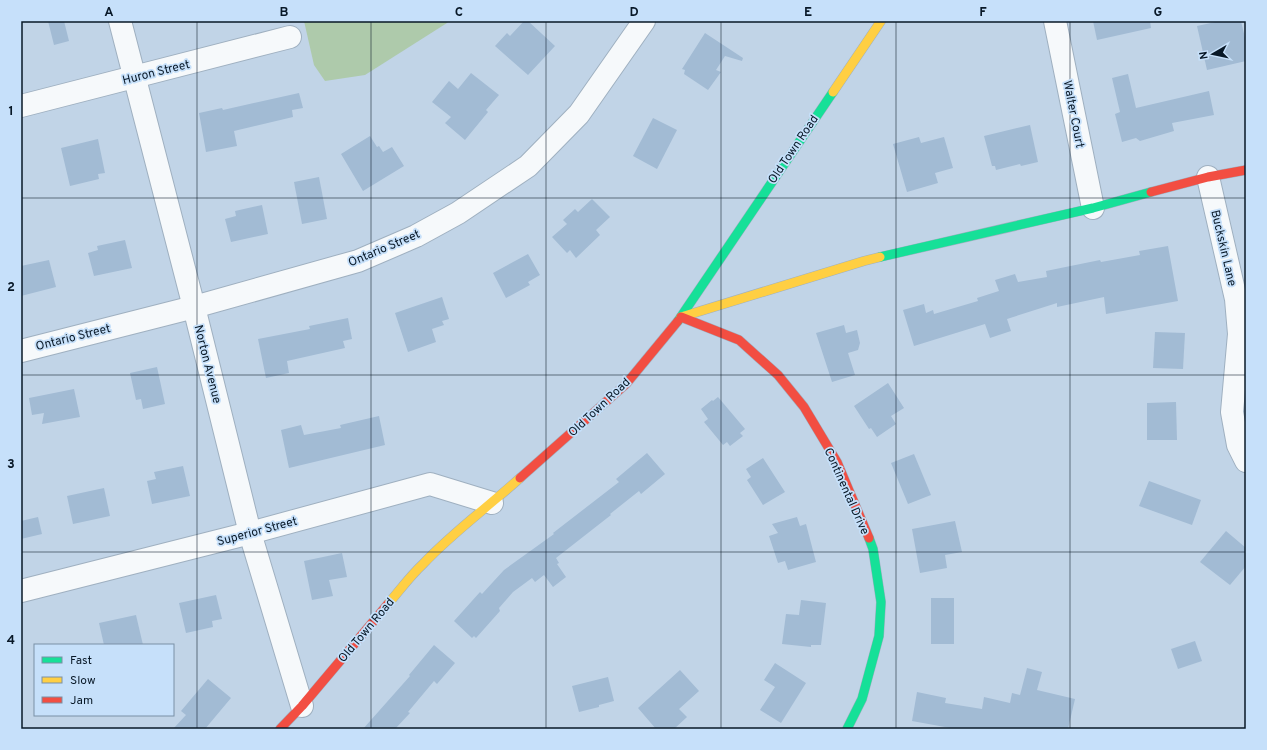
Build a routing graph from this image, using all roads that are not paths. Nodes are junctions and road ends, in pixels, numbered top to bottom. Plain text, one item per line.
1 (120, 21) edge
2 (644, 21) edge
3 (881, 21) edge
4 (1055, 21) edge
5 (290, 38) dead end
6 (134, 78) junction
7 (21, 106) edge
8 (1246, 170) edge
9 (1208, 177) junction
10 (1093, 208) junction
11 (194, 307) junction
12 (681, 317) junction
13 (21, 350) edge
14 (1246, 461) edge
15 (492, 503) junction
16 (250, 533) junction
17 (21, 591) edge
18 (302, 706) junction
19 (280, 729) edge
20 (847, 729) edge

1 - 6 street, Norton Avenue
2 - 11 street, Ontario Street
3 - 12 street, Old Town Road
4 - 10 street, Walter Court
5 - 6 street, Huron Street
6 - 7 street, Huron Street
6 - 11 street, Norton Avenue
8 - 9 street
9 - 10 street
9 - 14 street, Buckskin Lane
10 - 12 street
11 - 13 street, Ontario Street
11 - 16 street, Norton Avenue
12 - 15 street, Old Town Road
12 - 20 street, Continental Drive
15 - 16 street, Superior Street
15 - 18 street, Old Town Road
16 - 17 street, Superior Street
16 - 18 street, Norton Avenue
18 - 19 street, Old Town Road

